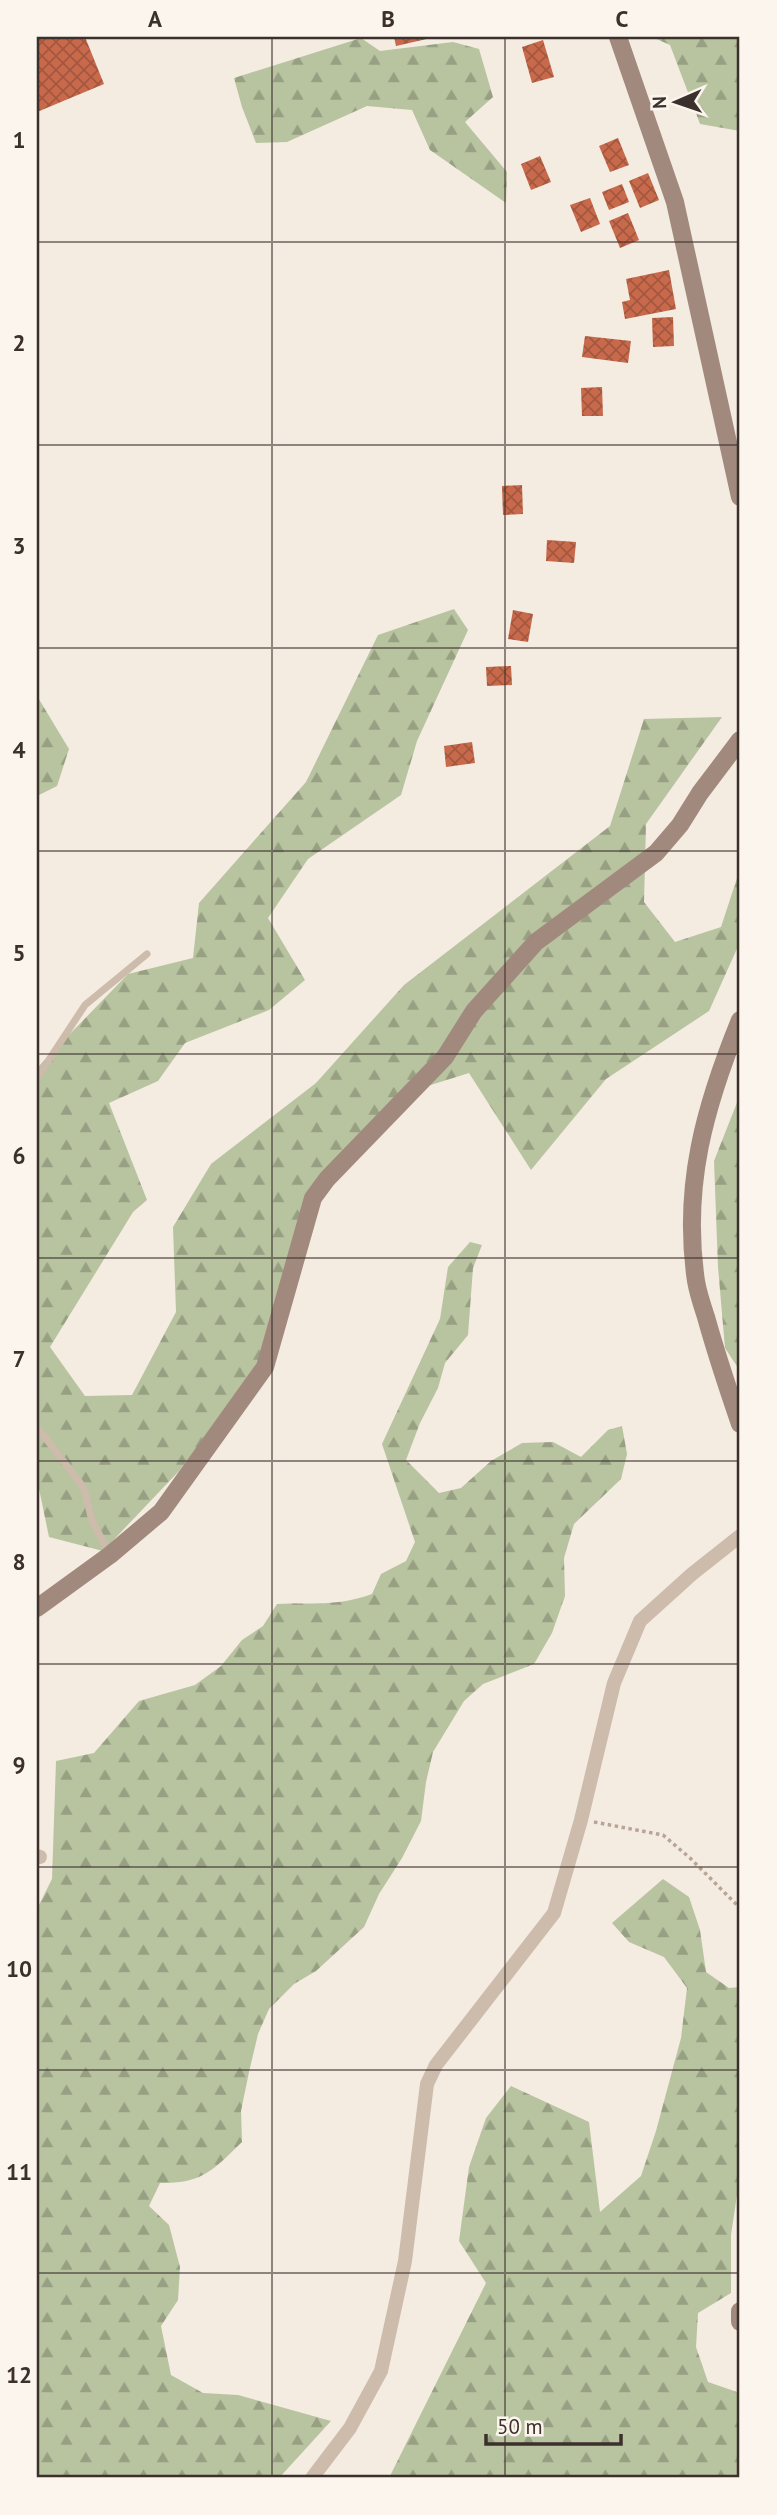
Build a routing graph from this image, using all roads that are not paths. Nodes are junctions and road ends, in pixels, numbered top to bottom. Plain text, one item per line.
1 (618, 37) edge
2 (740, 497) edge
3 (740, 740) edge
4 (147, 954) dead end
5 (740, 1020) edge
6 (37, 1078) edge
7 (740, 1424) edge
8 (37, 1427) edge
9 (740, 1536) edge
10 (110, 1555) junction
11 (37, 1608) edge
12 (740, 2311) edge
13 (740, 2322) edge
14 (312, 2478) edge

1 - 2 street
3 - 10 street
4 - 6 lane
5 - 7 street
8 - 10 lane
9 - 14 street
10 - 11 street
12 - 13 street

